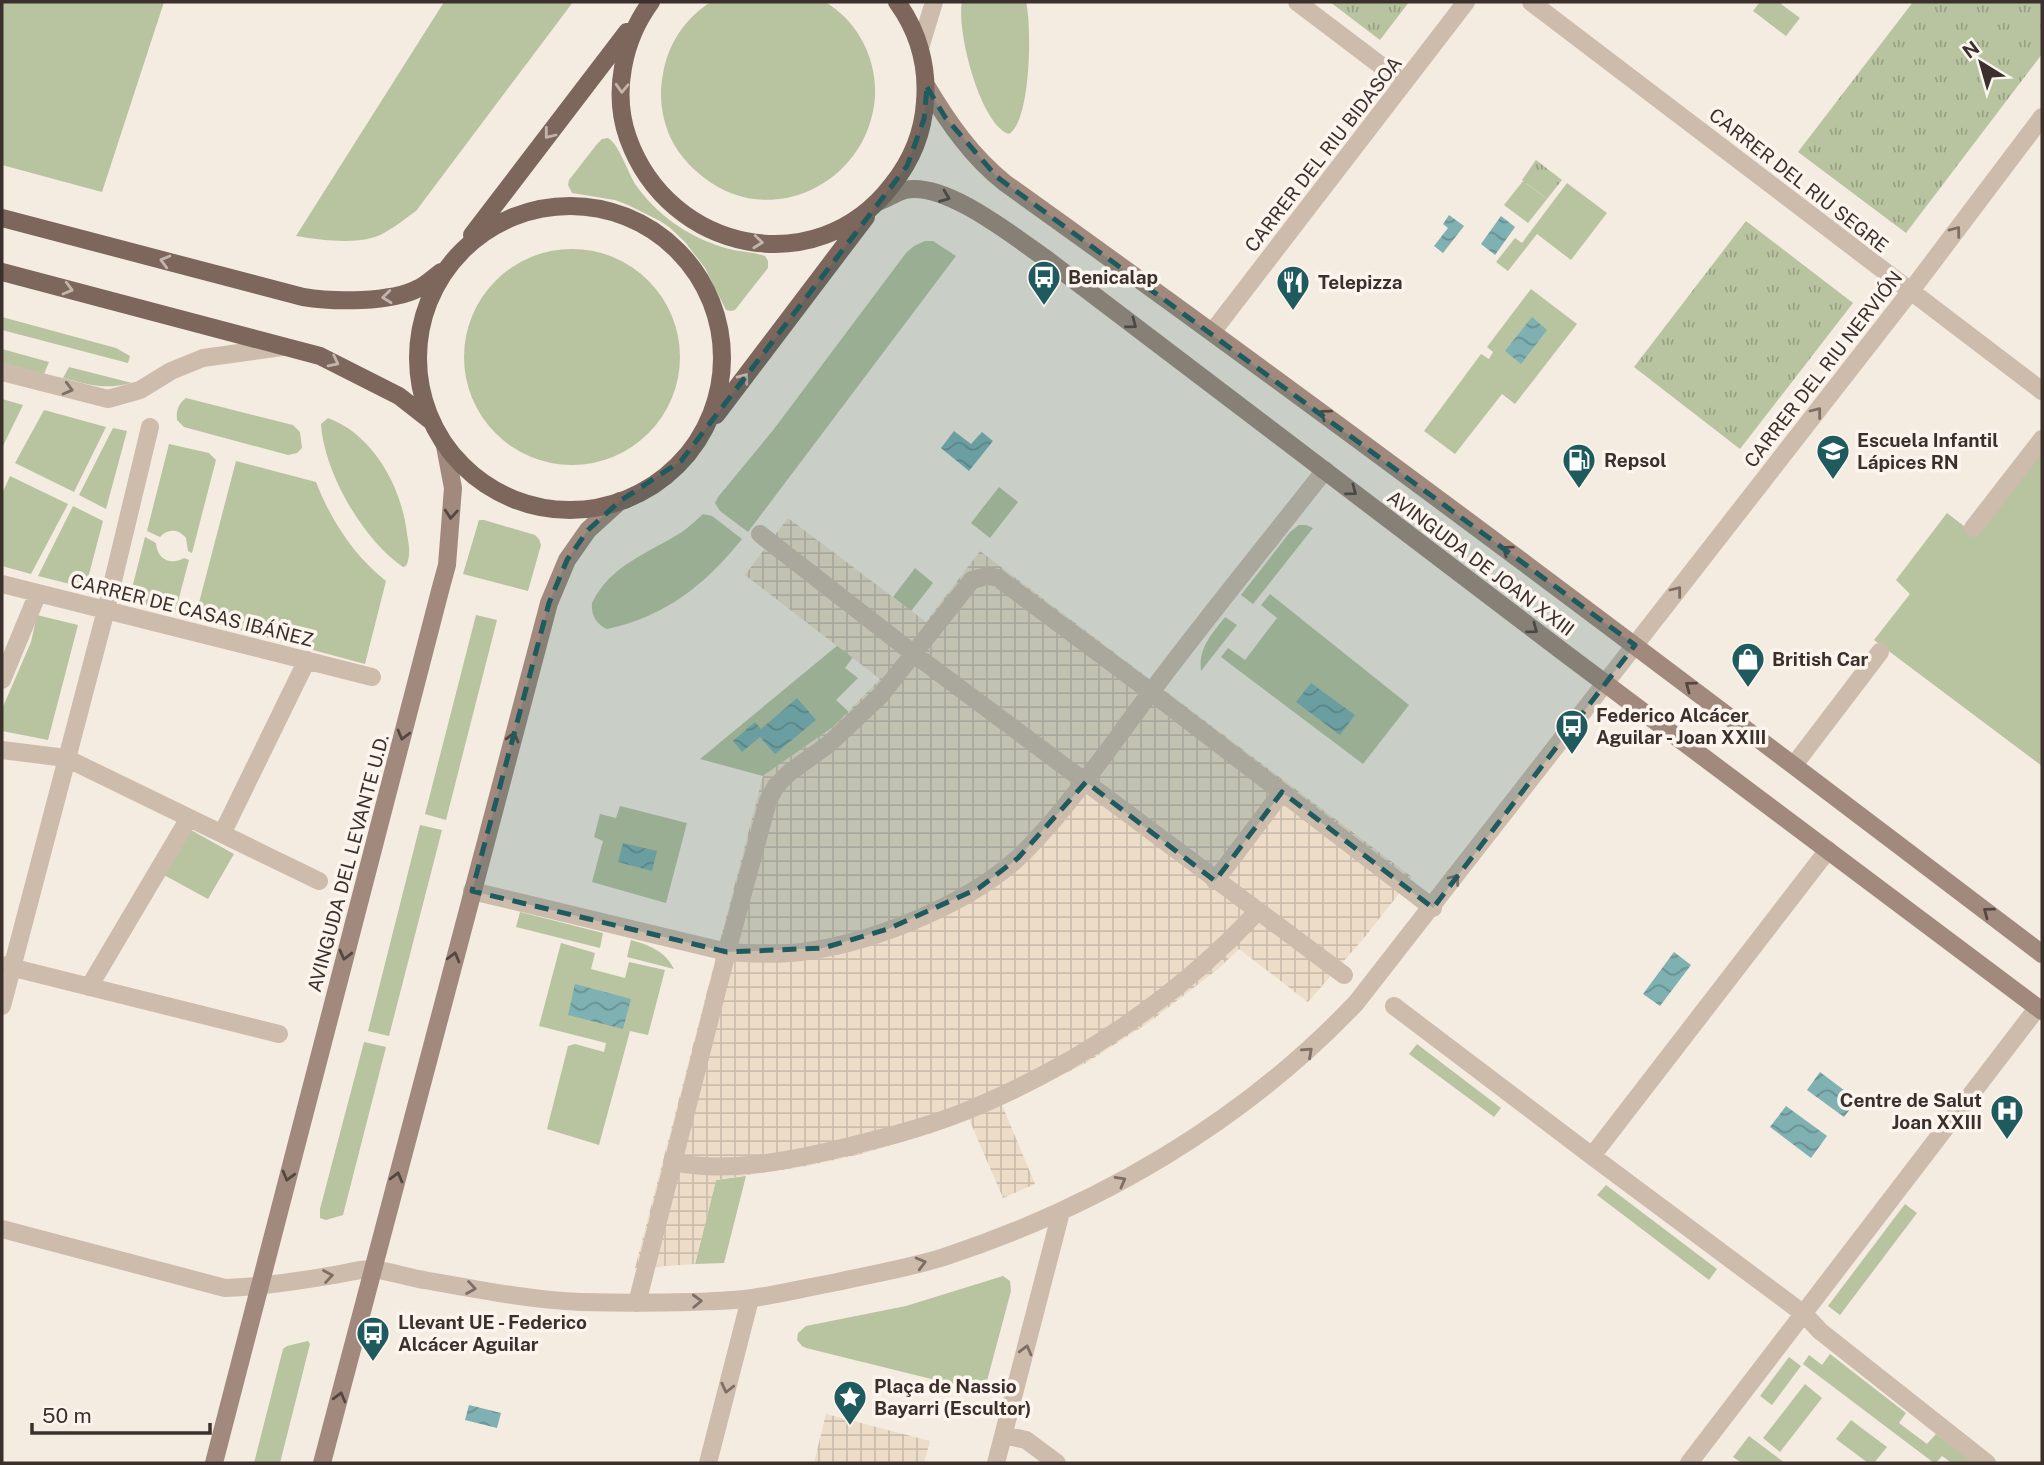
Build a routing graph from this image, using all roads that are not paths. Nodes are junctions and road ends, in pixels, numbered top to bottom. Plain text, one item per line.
1 (651, 2) edge
2 (934, 2) edge
3 (1297, 2) edge
4 (1466, 2) edge
5 (1531, 2) edge
6 (903, 7) edge
7 (920, 48) junction
8 (1404, 83) junction
9 (927, 87) junction
10 (2042, 117) edge
11 (877, 204) junction
12 (2, 218) edge
13 (451, 263) junction
14 (2, 272) edge
15 (1910, 292) junction
16 (1213, 331) junction
17 (286, 346) junction
18 (2, 372) edge
19 (2042, 391) edge
20 (432, 422) junction
21 (150, 428) dead end
22 (703, 432) junction
23 (2042, 439) edge
24 (446, 446) junction
25 (1325, 470) junction
26 (620, 501) junction
27 (1973, 528) dead end
28 (760, 534) dead end
29 (2, 584) edge
30 (38, 593) junction
31 (106, 610) junction
32 (1635, 645) junction
33 (1880, 652) dead end
34 (914, 654) junction
35 (307, 660) junction
36 (372, 677) dead end
37 (2, 680) edge
38 (1606, 683) junction
39 (1151, 692) junction
40 (2, 750) edge
41 (66, 758) junction
42 (1794, 765) junction
43 (1086, 782) junction
44 (1282, 792) junction
45 (189, 818) junction
46 (222, 834) junction
47 (1828, 850) junction
48 (319, 881) dead end
49 (1215, 881) junction
50 (471, 891) junction
51 (1433, 908) junction
52 (1257, 912) junction
53 (727, 951) junction
54 (2042, 954) edge
55 (7, 966) edge
56 (1344, 975) dead end
57 (89, 987) junction
58 (2, 1006) edge
59 (1394, 1006) dead end
60 (2040, 1009) edge
61 (279, 1034) dead end
62 (1592, 1156) junction
63 (672, 1162) junction
64 (1060, 1212) junction
65 (2, 1229) edge
66 (373, 1269) junction
67 (260, 1287) junction
68 (750, 1298) junction
69 (637, 1303) junction
70 (1804, 1314) junction
71 (1004, 1435) junction
72 (214, 1463) edge
73 (322, 1463) edge
74 (708, 1463) edge
75 (996, 1463) edge
76 (1057, 1463) edge
77 (1689, 1463) edge
78 (1987, 1463) edge

1 -> 11 main road
1 -> 13 main road
2 - 7 street
3 - 8 street
4 - 8 street, CARRER DEL RIU BIDASOA
5 - 15 street, CARRER DEL RIU SEGRE
6 - 7 main road
7 - 9 main road
8 - 16 street, CARRER DEL RIU BIDASOA
9 - 11 main road
9 - 16 main road, AVINGUDA DE JOAN XXIII
15 -> 10 street, CARRER DEL RIU NERVIÓN
22 -> 11 main road
11 -> 25 main road, AVINGUDA DE JOAN XXIII
13 -> 12 main road
13 - 20 main road
13 - 22 main road
14 -> 17 main road
15 - 19 street, CARRER DEL RIU SEGRE
32 -> 15 street, CARRER DEL RIU NERVIÓN
32 -> 16 main road, AVINGUDA DE JOAN XXIII
18 -> 17 street
17 -> 20 main road
20 - 24 main road
21 - 31 street
22 - 26 main road
23 - 27 street
24 - 26 main road
24 -> 67 main road, AVINGUDA DEL LEVANTE U.D.
25 -> 38 main road, AVINGUDA DE JOAN XXIII
25 - 39 street
50 -> 26 main road
28 - 34 street
29 - 30 street, CARRER DE CASAS IBÁÑEZ
30 - 31 street, CARRER DE CASAS IBÁÑEZ
30 - 37 street
31 - 35 street, CARRER DE CASAS IBÁÑEZ
31 - 41 street
32 - 38 street, CARRER DEL RIU NERVIÓN
42 -> 32 main road, AVINGUDA DE JOAN XXIII
33 - 42 street
34 - 39 street
34 - 43 street
34 - 53 street
35 - 36 street, CARRER DE CASAS IBÁÑEZ
35 - 46 street
38 - 47 main road, AVINGUDA DE JOAN XXIII
51 -> 38 street, CARRER DEL RIU NERVIÓN
39 - 43 street
39 - 44 street
40 - 41 street
41 - 45 street
41 - 55 street
54 -> 42 main road, AVINGUDA DE JOAN XXIII
43 - 49 street
43 - 53 street
44 - 49 street
44 - 51 street
45 - 46 street
45 - 57 street
46 - 48 street
47 - 60 main road, AVINGUDA DE JOAN XXIII
47 - 62 street
49 - 52 street
50 - 53 street
66 -> 50 main road
64 -> 51 street, CARRER DEL RIU NERVIÓN
52 - 56 street
52 - 63 street
53 - 63 street
55 - 57 street
55 - 58 street
57 - 61 street
59 - 62 street
60 - 70 street
62 - 70 street
63 - 69 street
68 -> 64 street, CARRER DEL RIU NERVIÓN
71 -> 64 street
65 - 67 street
67 -> 66 street
66 -> 69 street, CARRER DEL RIU NERVIÓN
73 -> 66 main road
67 - 72 main road, AVINGUDA DEL LEVANTE U.D.
69 -> 68 street, CARRER DEL RIU NERVIÓN
68 -> 74 street
70 - 77 street
70 - 78 street
71 - 75 street
71 - 76 street

